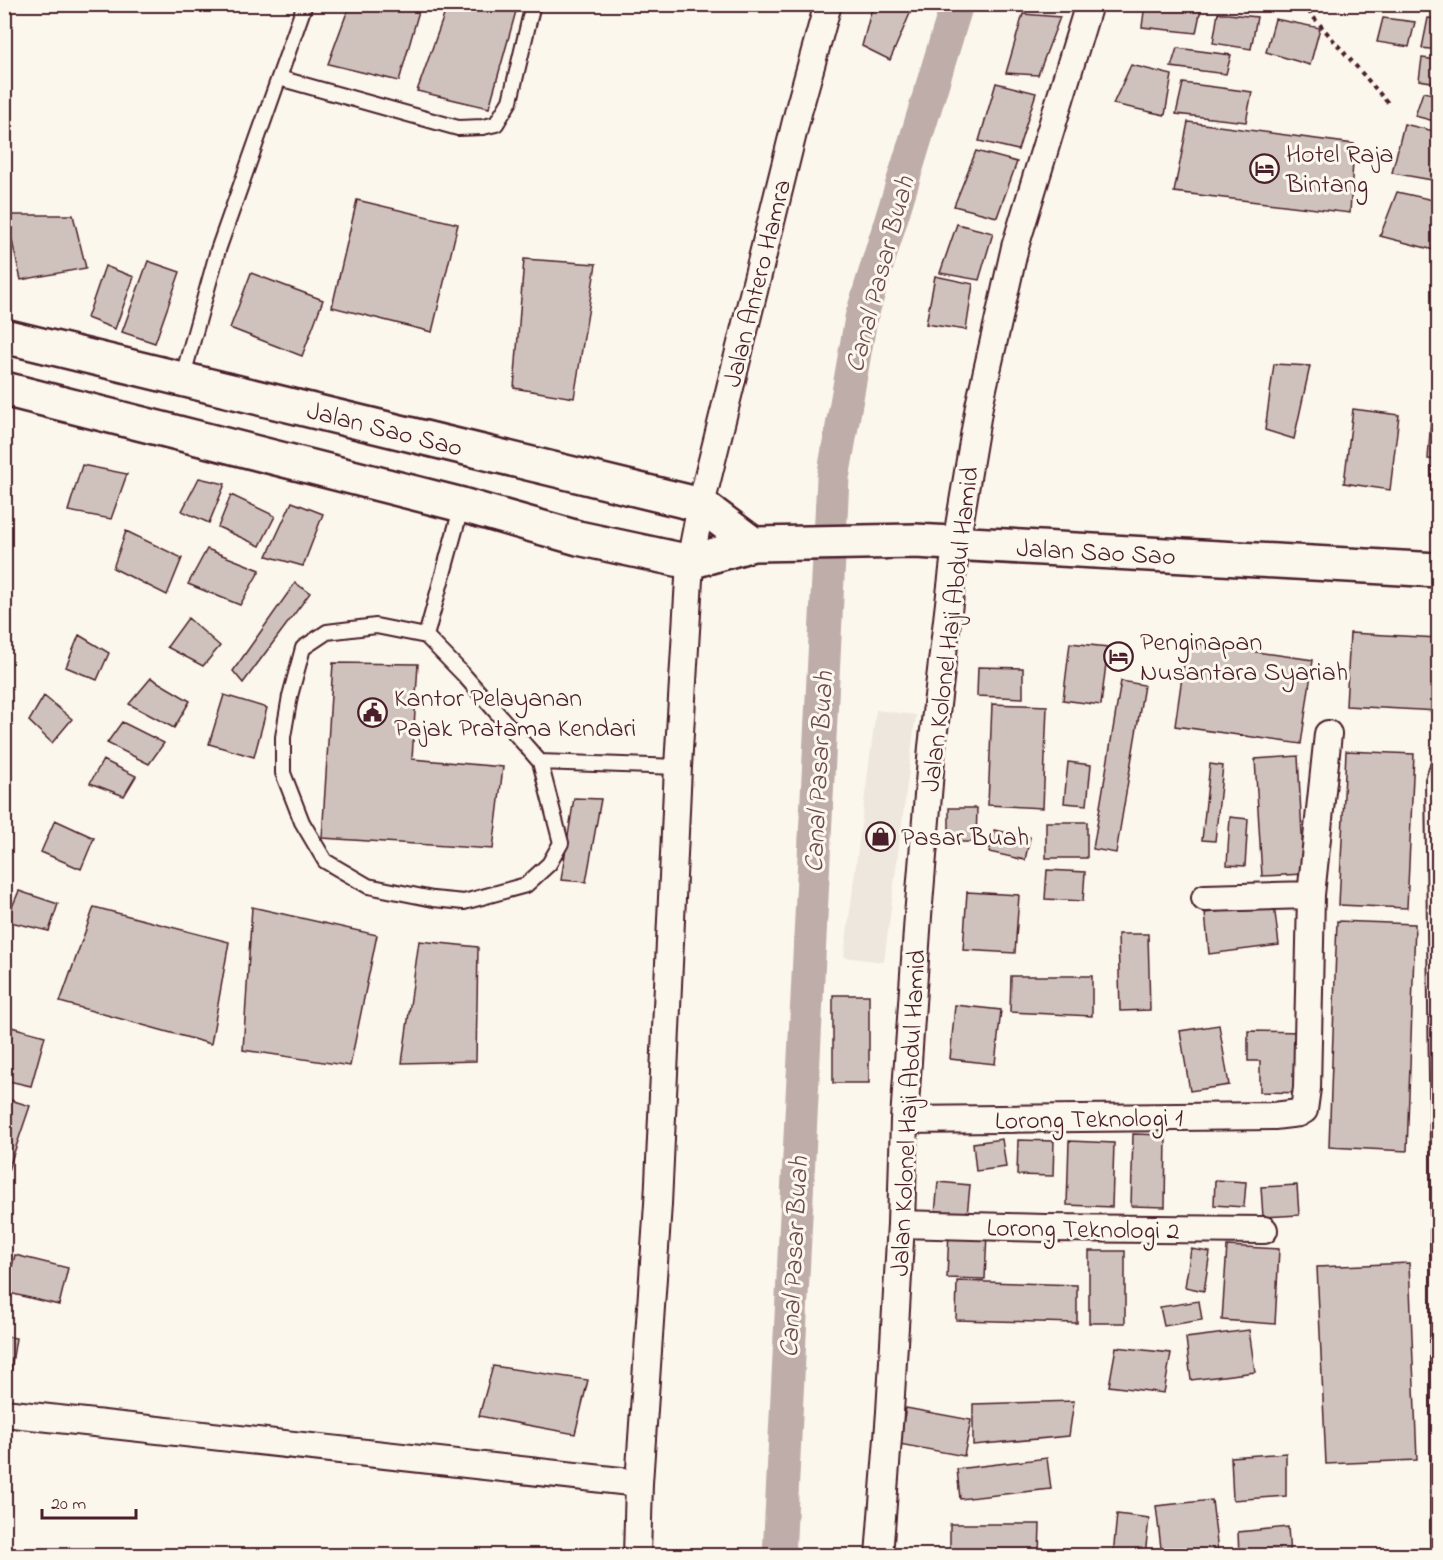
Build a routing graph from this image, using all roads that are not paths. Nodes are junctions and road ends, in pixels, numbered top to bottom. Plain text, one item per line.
1 (305, 4) edge
2 (533, 4) edge
3 (828, 4) edge
4 (1089, 4) edge
5 (279, 78) junction
6 (4, 336) edge
7 (182, 379) junction
8 (4, 389) edge
9 (462, 505) junction
10 (701, 505) junction
11 (753, 544) junction
12 (956, 544) junction
13 (690, 562) junction
14 (1438, 570) edge
15 (426, 636) junction
16 (1328, 734) dead end
17 (540, 762) junction
18 (1438, 766) edge
19 (678, 767) junction
20 (1311, 894) junction
21 (1205, 898) dead end
22 (904, 1120) junction
23 (1438, 1152) edge
24 (901, 1224) junction
25 (1264, 1230) dead end
26 (4, 1413) edge
27 (639, 1484) junction
28 (637, 1556) edge
29 (879, 1556) edge
30 (1438, 1556) edge

1 - 5 lane
2 - 5 lane
3 - 10 street, Jalan Antero Hamra
4 - 12 street, Jalan Kolonel Haji Abdul Hamid
5 - 7 lane
6 - 7 street, Jalan Sao Sao
7 - 10 street, Jalan Sao Sao
8 - 9 street, Jalan Sao Sao
9 - 13 street, Jalan Sao Sao
9 - 15 lane
10 - 11 street, Jalan Sao Sao
10 - 13 street, Jalan Antero Hamra
11 - 12 street, Jalan Sao Sao
11 - 13 street, Jalan Sao Sao
12 - 14 street, Jalan Sao Sao
12 - 22 street, Jalan Kolonel Haji Abdul Hamid
13 - 19 street, Jalan Antero Hamra
15 - 17 lane
15 - 17 lane
16 - 20 street
17 - 19 lane
18 - 23 lane
19 - 27 street, Jalan Antero Hamra
20 - 21 street
20 - 22 street, Lorong Teknologi 1
22 - 24 street, Jalan Kolonel Haji Abdul Hamid
23 - 30 lane
24 - 25 street, Lorong Teknologi 2
24 - 29 street, Jalan Kolonel Haji Abdul Hamid
26 - 27 street
27 - 28 street, Jalan Antero Hamra

